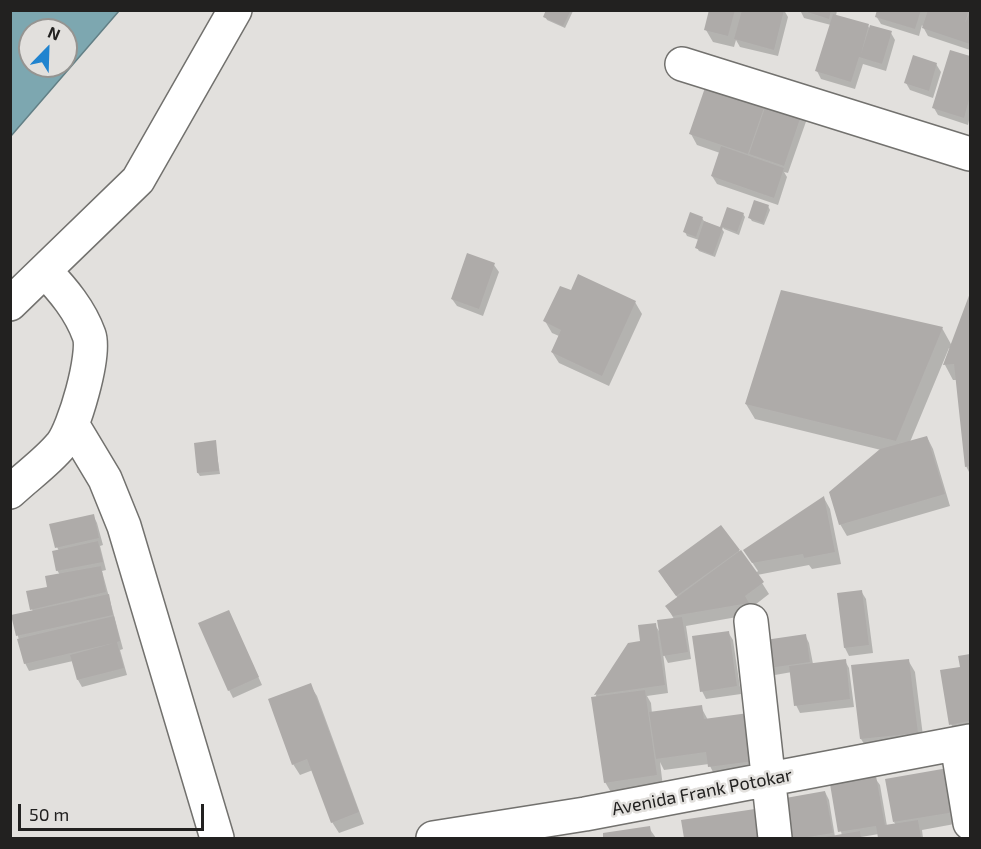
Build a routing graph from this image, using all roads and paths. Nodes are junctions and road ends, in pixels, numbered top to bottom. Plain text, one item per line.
1 (235, 10) edge
2 (682, 64) dead end
3 (970, 154) edge
4 (45, 271) junction
5 (10, 304) edge
6 (72, 424) junction
7 (10, 492) edge
8 (751, 621) dead end
9 (964, 742) edge
10 (768, 780) junction
11 (970, 823) edge
12 (587, 826) edge
13 (217, 838) edge
14 (434, 838) edge
15 (775, 838) edge

1 - 4 street
2 - 3 street
4 - 5 street
4 - 6 street
6 - 7 street
6 - 13 street
8 - 10 street
9 - 10 street, Avenida Frank Potokar
9 - 11 street
10 - 12 street, Avenida Frank Potokar
10 - 15 street
12 - 14 street, Avenida Frank Potokar

